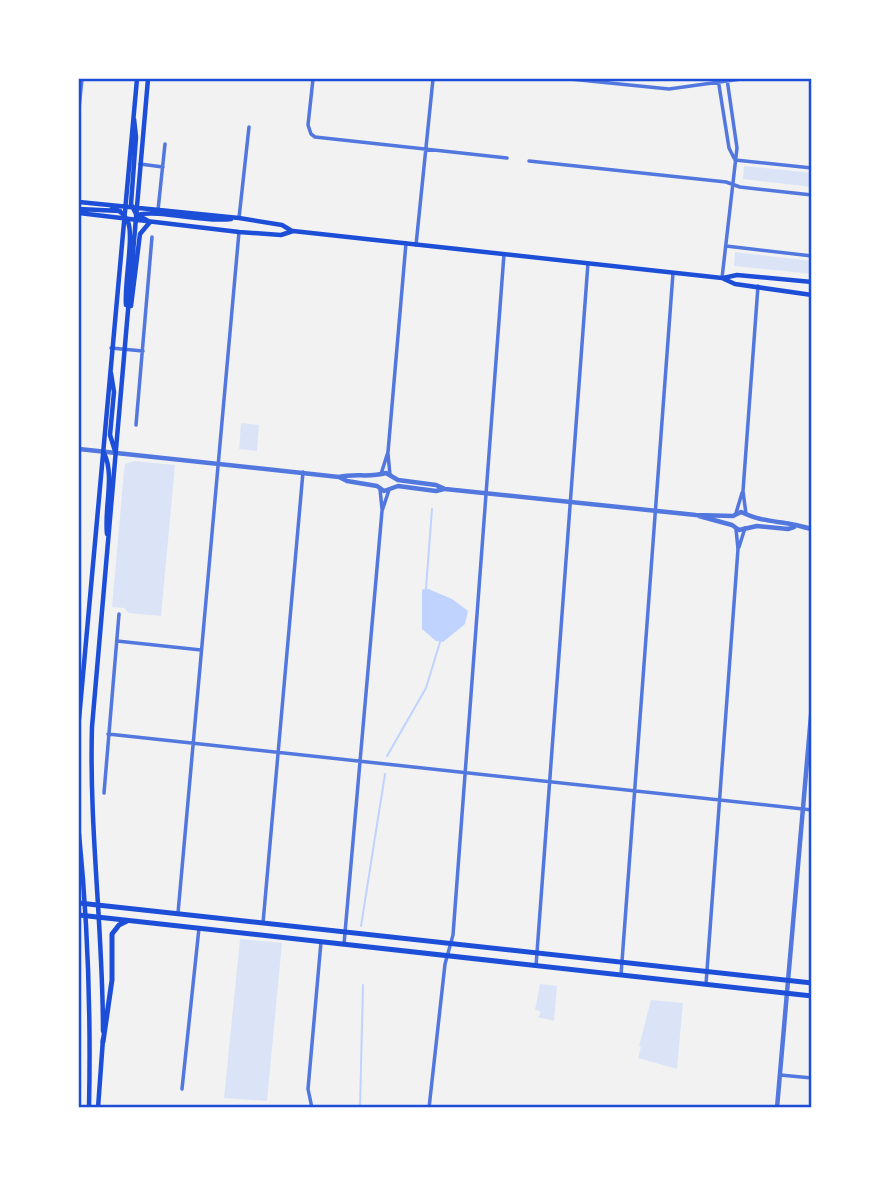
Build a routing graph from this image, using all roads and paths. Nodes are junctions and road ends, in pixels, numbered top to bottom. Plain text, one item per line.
1 (82, 79) edge
2 (137, 79) edge
3 (148, 79) edge
4 (313, 79) edge
5 (433, 79) edge
6 (570, 79) edge
7 (741, 79) edge
8 (718, 80) edge
9 (727, 80) edge
10 (79, 108) edge
11 (249, 127) dead end
12 (165, 144) dead end
13 (426, 149) junction
14 (507, 158) dead end
15 (735, 160) junction
16 (529, 161) dead end
17 (141, 164) junction
18 (163, 167) junction
19 (812, 168) edge
20 (733, 184) junction
21 (812, 195) edge
22 (79, 202) edge
23 (158, 210) junction
24 (79, 211) edge
25 (130, 213) junction
26 (239, 218) junction
27 (150, 222) junction
28 (293, 231) junction
29 (239, 232) junction
30 (152, 237) dead end
31 (406, 243) junction
32 (416, 244) junction
33 (726, 246) junction
34 (504, 254) junction
35 (812, 256) edge
36 (588, 263) junction
37 (673, 273) junction
38 (723, 278) junction
39 (812, 282) edge
40 (758, 286) junction
41 (812, 295) edge
42 (128, 320) junction
43 (111, 348) junction
44 (125, 350) junction
45 (143, 351) junction
46 (110, 366) junction
47 (136, 425) dead end
48 (79, 449) edge
49 (103, 451) junction
50 (388, 452) junction
51 (116, 453) junction
52 (218, 463) junction
53 (303, 472) junction
54 (379, 476) junction
55 (339, 477) junction
56 (392, 477) junction
57 (378, 487) junction
58 (391, 489) junction
59 (445, 489) junction
60 (743, 491) junction
61 (485, 493) junction
62 (570, 502) junction
63 (382, 511) junction
64 (655, 511) junction
65 (734, 515) junction
66 (747, 515) junction
67 (696, 516) junction
68 (734, 527) junction
69 (746, 527) junction
70 (795, 527) junction
71 (812, 528) edge
72 (108, 545) junction
73 (738, 549) junction
74 (119, 614) dead end
75 (117, 640) junction
76 (201, 650) junction
77 (812, 704) edge
78 (79, 719) edge
79 (108, 734) junction
80 (193, 743) junction
81 (278, 752) junction
82 (360, 761) junction
83 (465, 772) junction
84 (550, 782) junction
85 (635, 791) junction
86 (104, 793) dead end
87 (720, 800) junction
88 (803, 809) junction
89 (812, 810) edge
90 (79, 834) edge
91 (82, 903) edge
92 (99, 905) junction
93 (178, 914) junction
94 (79, 915) edge
95 (86, 915) junction
96 (100, 917) junction
97 (129, 920) junction
98 (263, 923) junction
99 (199, 928) junction
100 (345, 932) junction
101 (321, 942) junction
102 (451, 943) junction
103 (344, 944) junction
104 (537, 953) junction
105 (448, 955) junction
106 (569, 956) junction
107 (622, 962) junction
108 (536, 965) junction
109 (567, 968) junction
110 (707, 972) junction
111 (621, 975) junction
112 (788, 981) junction
113 (812, 983) edge
114 (706, 984) junction
115 (787, 993) junction
116 (812, 996) edge
117 (103, 1042) junction
118 (780, 1075) junction
119 (812, 1078) edge
120 (182, 1089) dead end
121 (89, 1108) edge
122 (98, 1108) edge
123 (312, 1108) edge
124 (429, 1108) edge
125 (777, 1108) edge

1 - 10 street
2 - 25 main road
3 - 17 main road
4 - 13 street
5 - 13 street
6 - 8 street
7 - 9 street
8 - 9 street
8 - 15 street
9 - 15 street
11 - 26 street
12 - 18 street
13 - 14 street
13 - 32 street
15 - 19 street
15 - 20 street
16 - 20 street
17 - 18 street
17 - 25 main road
18 - 23 street
20 - 21 street
20 - 33 street
22 - 25 main road
23 - 25 main road
23 - 26 main road
24 - 25 main road
25 - 26 main road
25 - 27 main road
25 - 42 main road
25 - 43 main road
26 - 28 main road
27 - 29 main road
27 - 42 main road
28 - 29 main road
28 - 31 main road
29 - 52 street
30 - 45 street
31 - 32 main road
31 - 50 street
32 - 34 main road
33 - 35 street
33 - 38 street
34 - 36 main road
34 - 61 street
36 - 37 main road
36 - 62 street
37 - 38 main road
37 - 64 street
38 - 39 main road
38 - 40 main road
40 - 41 main road
40 - 60 street
42 - 44 main road
43 - 44 street
43 - 46 main road
44 - 45 street
44 - 51 main road
45 - 47 street
46 - 49 main road
46 - 51 main road
48 - 49 street
49 - 51 street
49 - 72 main road
49 - 78 main road
50 - 54 street
50 - 56 street
51 - 52 street
51 - 72 main road
52 - 53 street
52 - 76 street
53 - 55 street
53 - 81 street
54 - 55 street
54 - 56 street
54 - 57 street
55 - 57 street
56 - 58 street
56 - 59 street
57 - 58 street
57 - 63 street
58 - 59 street
58 - 63 street
59 - 61 street
60 - 65 street
60 - 66 street
61 - 62 street
61 - 83 street
62 - 64 street
62 - 84 street
63 - 82 street
64 - 67 street
64 - 85 street
65 - 66 street
65 - 67 street
65 - 68 street
66 - 69 street
66 - 70 street
67 - 68 street
68 - 69 street
68 - 73 street
69 - 70 street
69 - 73 street
70 - 71 street
72 - 92 main road
73 - 87 street
74 - 75 street
75 - 76 street
75 - 79 street
76 - 80 street
77 - 88 street
79 - 80 street
79 - 86 street
80 - 81 street
80 - 93 street
81 - 82 street
81 - 98 street
82 - 83 street
82 - 100 street
83 - 84 street
83 - 102 street
84 - 85 street
84 - 104 street
85 - 87 street
85 - 107 street
87 - 88 street
87 - 110 street
88 - 89 street
88 - 112 street
90 - 91 main road
91 - 92 main road
91 - 95 main road
92 - 93 main road
92 - 96 main road
93 - 98 main road
94 - 95 main road
95 - 96 main road
95 - 121 main road
96 - 97 main road
96 - 117 main road
97 - 99 main road
97 - 117 main road
98 - 100 main road
99 - 101 main road
99 - 120 street
100 - 102 main road
100 - 103 street
101 - 103 main road
101 - 123 street
102 - 104 main road
102 - 105 street
103 - 105 main road
104 - 106 main road
104 - 108 street
105 - 108 main road
105 - 124 street
106 - 107 main road
106 - 109 street
107 - 110 main road
107 - 111 street
108 - 109 main road
109 - 111 main road
110 - 112 main road
110 - 114 street
111 - 114 main road
112 - 113 main road
112 - 115 street
114 - 115 main road
115 - 116 main road
115 - 118 street
117 - 122 main road
118 - 119 street
118 - 125 street

